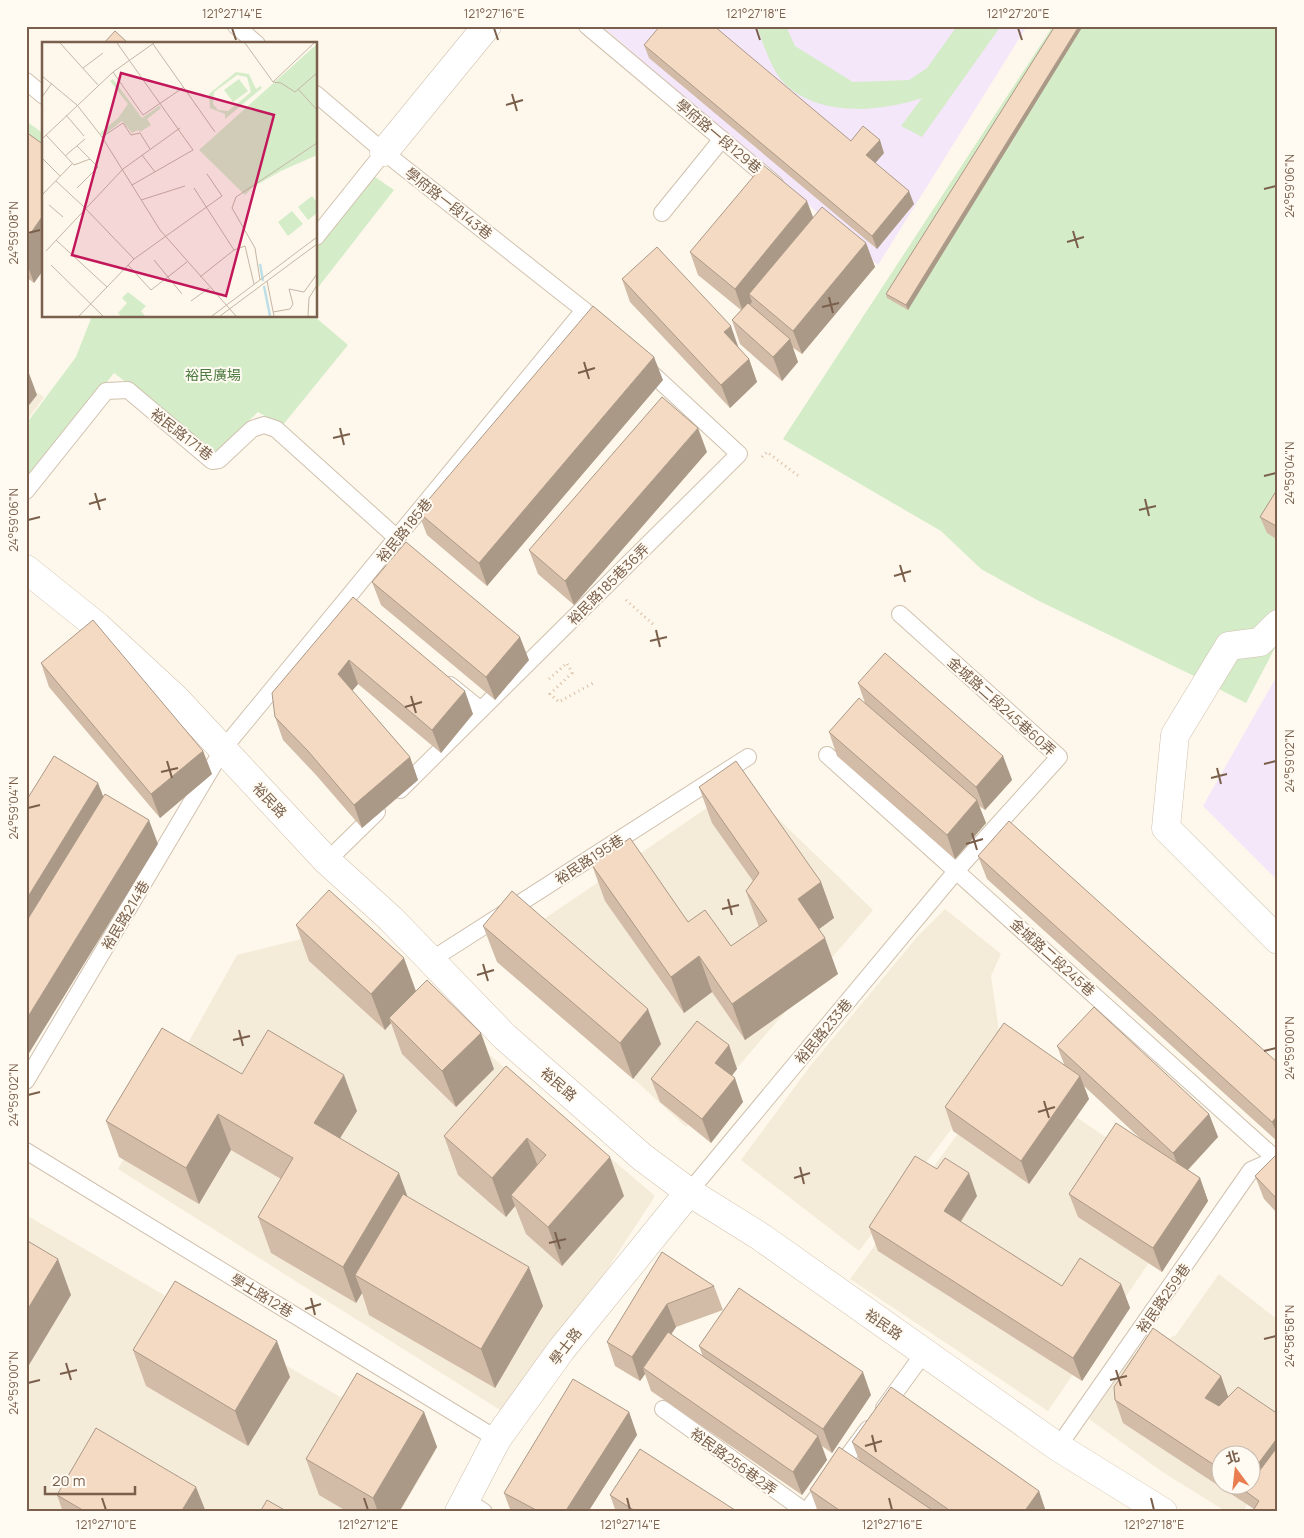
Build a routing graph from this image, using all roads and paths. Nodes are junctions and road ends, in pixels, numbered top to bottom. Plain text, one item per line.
1 (236, 26) edge
2 (487, 26) edge
3 (587, 26) edge
4 (254, 42) edge
5 (26, 81) edge
6 (42, 94) edge
7 (318, 96) edge
8 (722, 139) junction
9 (384, 152) junction
10 (786, 193) edge
11 (662, 213) dead end
12 (318, 234) edge
13 (584, 310) junction
14 (612, 336) edge
15 (633, 356) edge
16 (26, 491) edge
17 (397, 538) junction
18 (26, 569) edge
19 (608, 585) junction
20 (346, 600) junction
21 (361, 612) edge
22 (900, 614) dead end
23 (1278, 624) edge
24 (656, 626) dead end
25 (523, 669) junction
26 (436, 674) edge
27 (595, 682) dead end
28 (481, 710) junction
29 (223, 749) junction
30 (827, 755) dead end
31 (748, 757) dead end
32 (327, 861) junction
33 (957, 870) junction
34 (1278, 940) edge
35 (431, 960) junction
36 (26, 1081) edge
37 (26, 1151) edge
38 (1277, 1158) edge
39 (689, 1192) junction
40 (924, 1353) junction
41 (663, 1409) edge
42 (497, 1439) junction
43 (1058, 1447) junction
44 (470, 1508) edge
45 (1159, 1511) edge
46 (806, 1512) edge

1 - 4 lane
2 - 9 street
3 - 8 lane, 學府路一段129巷
5 - 6 lane
7 - 9 lane, 學府路一段143巷
8 - 10 lane, 學府路一段129巷
8 - 11 lane
9 - 12 lane
9 - 13 lane, 學府路一段143巷
13 - 14 lane
13 - 17 lane, 裕民路185巷
15 - 19 lane, 裕民路185巷36弄
16 - 17 lane, 裕民路171巷
17 - 20 lane, 裕民路185巷
18 - 29 street, 裕民路
19 - 24 path
19 - 25 lane, 裕民路185巷36弄
20 - 21 lane
20 - 29 lane, 裕民路185巷
22 - 33 lane, 金城路二段245巷60弄
23 - 34 street
25 - 27 path
25 - 28 lane, 裕民路185巷36弄
26 - 28 lane
28 - 32 lane, 裕民路185巷36弄
29 - 32 street, 裕民路
29 - 36 lane, 裕民路214巷
30 - 33 lane, 金城路二段245巷
31 - 35 lane, 裕民路195巷
32 - 35 street, 裕民路
33 - 38 lane, 金城路二段245巷
33 - 39 lane, 裕民路233巷
35 - 39 street, 裕民路
37 - 42 lane, 學士路12巷
38 - 43 lane, 裕民路259巷
39 - 40 street, 裕民路
39 - 42 street, 學士路
40 - 43 street, 裕民路
40 - 46 lane
41 - 46 lane, 裕民路256巷2弄
42 - 44 street, 學士路
43 - 45 street, 裕民路

